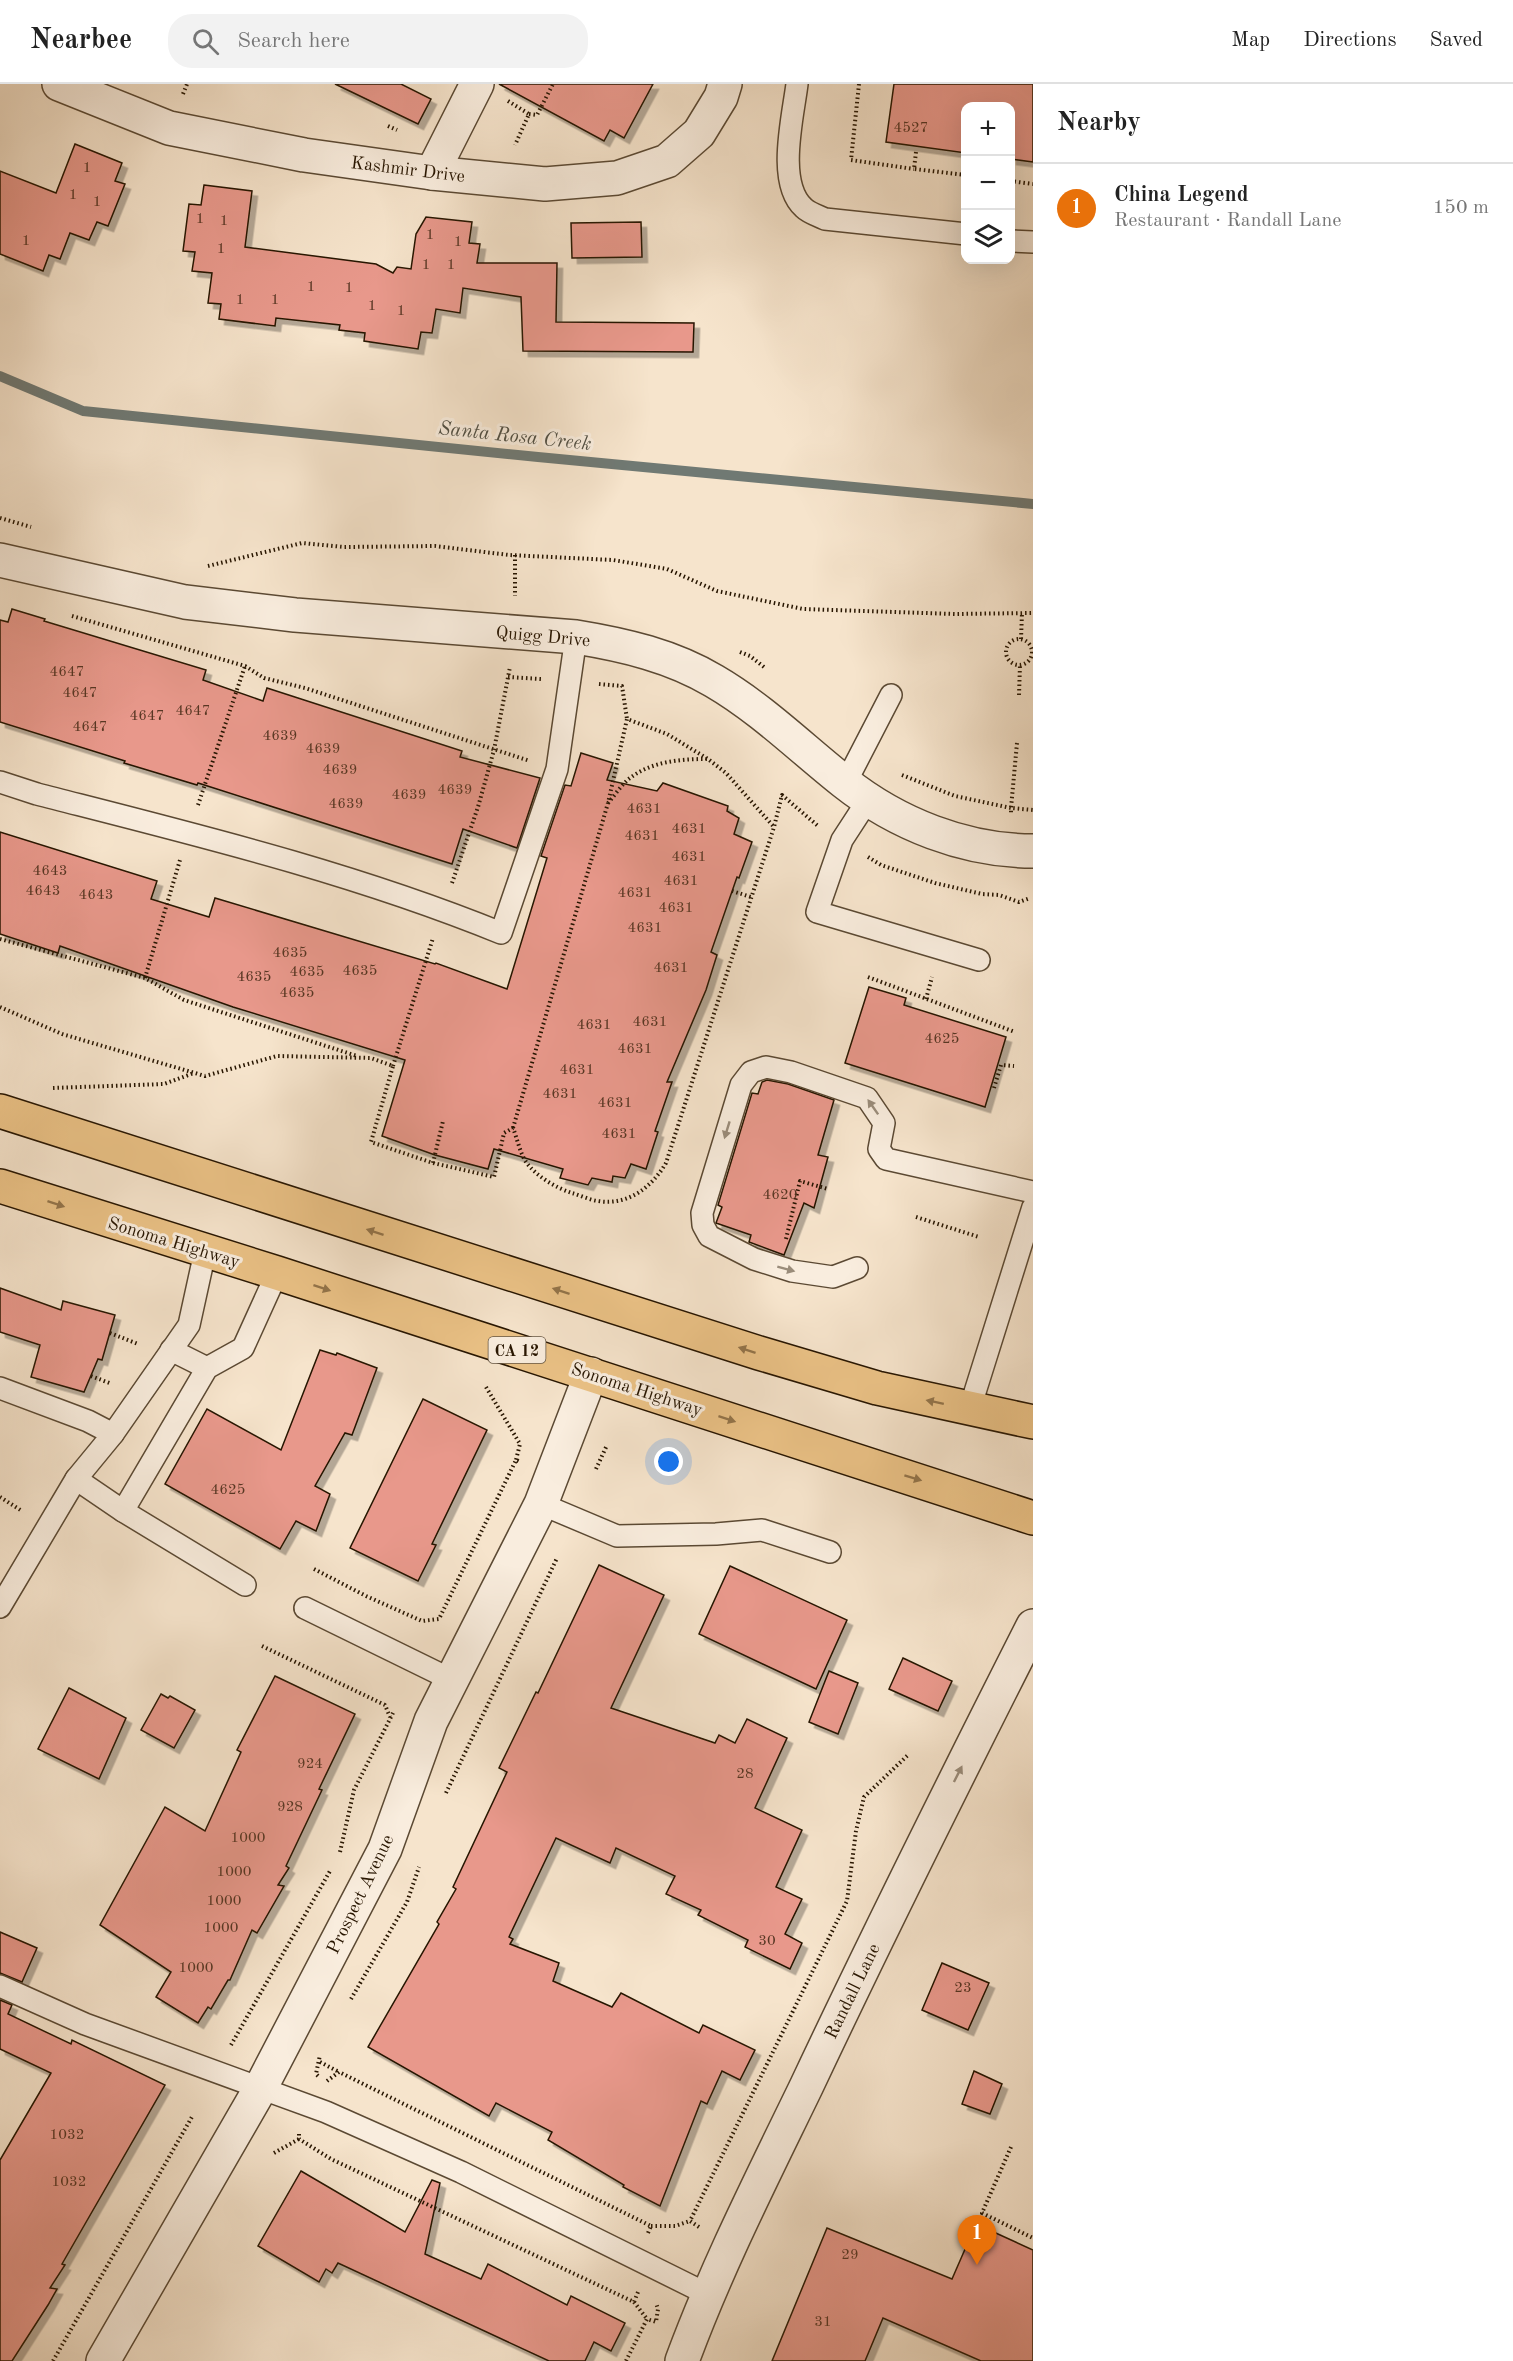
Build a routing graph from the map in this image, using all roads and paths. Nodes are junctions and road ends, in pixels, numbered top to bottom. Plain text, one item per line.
1 (59, 84) edge
2 (553, 84) edge
3 (725, 84) edge
4 (797, 84) edge
5 (860, 84) edge
6 (476, 88) edge
7 (529, 114) junction
8 (512, 152) dead end
9 (916, 152) dead end
10 (914, 169) junction
11 (432, 173) junction
12 (961, 174) edge
13 (1015, 182) edge
14 (1033, 184) edge
15 (961, 233) edge
16 (1015, 240) edge
17 (1033, 242) edge
18 (0, 518) edge
19 (38, 530) dead end
20 (515, 555) junction
21 (0, 560) edge
22 (200, 565) dead end
23 (515, 596) dead end
24 (1033, 613) edge
25 (1022, 614) junction
26 (68, 615) dead end
27 (576, 637) junction
28 (1021, 639) junction
29 (511, 663) dead end
30 (1020, 665) junction
31 (245, 666) junction
32 (891, 695) dead end
33 (1019, 695) dead end
34 (1017, 743) dead end
35 (864, 749) junction
36 (494, 750) junction
37 (708, 759) junction
38 (557, 769) junction
39 (0, 782) edge
40 (857, 792) junction
41 (608, 803) junction
42 (1011, 807) junction
43 (1033, 810) edge
44 (774, 827) junction
45 (189, 833) junction
46 (842, 840) junction
47 (1033, 851) edge
48 (1001, 884) dead end
49 (732, 891) dead end
50 (999, 895) junction
51 (751, 897) junction
52 (1030, 898) dead end
53 (443, 909) junction
54 (0, 939) edge
55 (979, 960) dead end
56 (868, 977) dead end
57 (145, 978) junction
58 (0, 1007) edge
59 (1015, 1032) dead end
60 (363, 1058) junction
61 (393, 1066) junction
62 (1014, 1066) dead end
63 (194, 1073) junction
64 (52, 1088) dead end
65 (994, 1088) dead end
66 (0, 1111) edge
67 (443, 1121) dead end
68 (513, 1128) junction
69 (433, 1163) junction
70 (0, 1186) edge
71 (828, 1189) dead end
72 (1033, 1192) edge
73 (1033, 1207) edge
74 (916, 1217) dead end
75 (979, 1237) dead end
76 (785, 1243) dead end
77 (205, 1252) junction
78 (857, 1268) dead end
79 (277, 1273) junction
80 (110, 1333) dead end
81 (147, 1348) dead end
82 (171, 1350) junction
83 (207, 1368) junction
84 (591, 1374) junction
85 (92, 1376) dead end
86 (113, 1384) dead end
87 (486, 1387) dead end
88 (0, 1388) edge
89 (970, 1408) junction
90 (1033, 1422) edge
91 (113, 1434) junction
92 (607, 1445) dead end
93 (516, 1460) junction
94 (528, 1466) dead end
95 (76, 1479) junction
96 (0, 1497) edge
97 (542, 1504) junction
98 (123, 1511) junction
99 (27, 1513) dead end
100 (1033, 1518) edge
101 (575, 1519) junction
102 (830, 1552) dead end
103 (314, 1569) dead end
104 (245, 1585) dead end
105 (0, 1608) edge
106 (305, 1608) dead end
107 (1033, 1626) edge
108 (262, 1646) dead end
109 (452, 1680) junction
110 (399, 1703) dead end
111 (391, 1718) junction
112 (909, 1754) dead end
113 (441, 1803) dead end
114 (340, 1853) dead end
115 (421, 1860) dead end
116 (334, 1863) dead end
117 (0, 1986) edge
118 (349, 2001) dead end
119 (231, 2046) dead end
120 (320, 2051) dead end
121 (320, 2062) junction
122 (339, 2072) junction
123 (260, 2089) junction
124 (193, 2115) dead end
125 (300, 2130) dead end
126 (299, 2139) junction
127 (1011, 2147) dead end
128 (274, 2153) dead end
129 (690, 2221) junction
130 (651, 2226) junction
131 (704, 2231) dead end
132 (1033, 2238) edge
133 (643, 2242) dead end
134 (641, 2282) dead end
135 (706, 2295) junction
136 (655, 2298) dead end
137 (633, 2302) junction
138 (647, 2319) junction
139 (53, 2361) edge
140 (103, 2361) edge
141 (626, 2361) edge
142 (682, 2361) edge

1 - 11 street, Kashmir Drive
2 - 7 path
3 - 11 street, Kashmir Drive
4 - 15 lane
5 - 10 path
6 - 7 path
6 - 11 street
7 - 8 path
9 - 10 path
10 - 12 path
13 - 14 path
16 - 17 lane
18 - 19 path
20 - 22 path
20 - 23 path
20 - 25 path
21 - 27 street, Quigg Drive
24 - 25 path
25 - 28 path
26 - 31 path
27 - 38 lane
27 - 40 street, Quigg Drive
28 - 30 path
28 - 30 path
29 - 36 path
30 - 33 path
31 - 36 path
31 - 45 path
32 - 35 lane
34 - 42 path
35 - 40 lane
35 - 42 path
36 - 38 path
36 - 53 path
37 - 41 path
37 - 41 path
37 - 44 path
38 - 53 lane
39 - 45 lane
40 - 46 lane
40 - 47 street, Quigg Drive
41 - 68 path
42 - 43 path
44 - 46 path
44 - 51 path
45 - 53 lane
45 - 57 path
46 - 50 path
46 - 55 lane
48 - 50 path
49 - 51 path
50 - 52 path
51 - 68 path
53 - 61 path
54 - 57 path
56 - 59 path
57 - 60 path
58 - 63 path
60 - 61 path
60 - 63 path
61 - 69 path
62 - 65 path
63 - 64 path
89 -> 66 main road
67 - 69 path
68 - 69 path
70 -> 77 main road, Sonoma Highway / CA 12
71 - 76 path
72 -> 78 lane
73 - 89 lane
74 - 75 path
77 - 79 main road, Sonoma Highway / CA 12
77 - 82 lane
79 - 83 lane
79 -> 84 main road, Sonoma Highway / CA 12
80 - 81 path
82 - 83 lane
82 - 91 lane
83 - 98 lane
84 - 97 street, Prospect Avenue
84 -> 100 main road, Sonoma Highway / CA 12
85 - 86 path
87 - 93 path
88 - 91 lane
89 - 90 main road
91 - 95 lane
92 - 101 path
93 - 94 path
93 - 103 path
95 - 98 lane
95 - 105 lane
96 - 99 path
97 - 101 lane
97 - 109 street, Prospect Avenue
98 - 104 lane
101 - 102 lane
101 - 113 path
106 - 109 lane
135 -> 107 street, Randall Lane
108 - 111 path
109 - 123 street, Prospect Avenue
110 - 111 path
111 - 114 path
112 - 129 path
115 - 118 path
116 - 119 path
117 - 123 lane
120 - 121 path
121 - 122 path
121 - 122 path
122 - 130 path
123 - 135 lane
123 - 140 street, Prospect Avenue
124 - 139 path
125 - 126 path
126 - 128 path
126 - 137 path
127 - 132 path
129 - 130 path
129 - 131 path
130 - 133 path
134 - 137 path
135 - 142 street, Randall Lane
136 - 138 path
137 - 138 path
138 - 141 path

